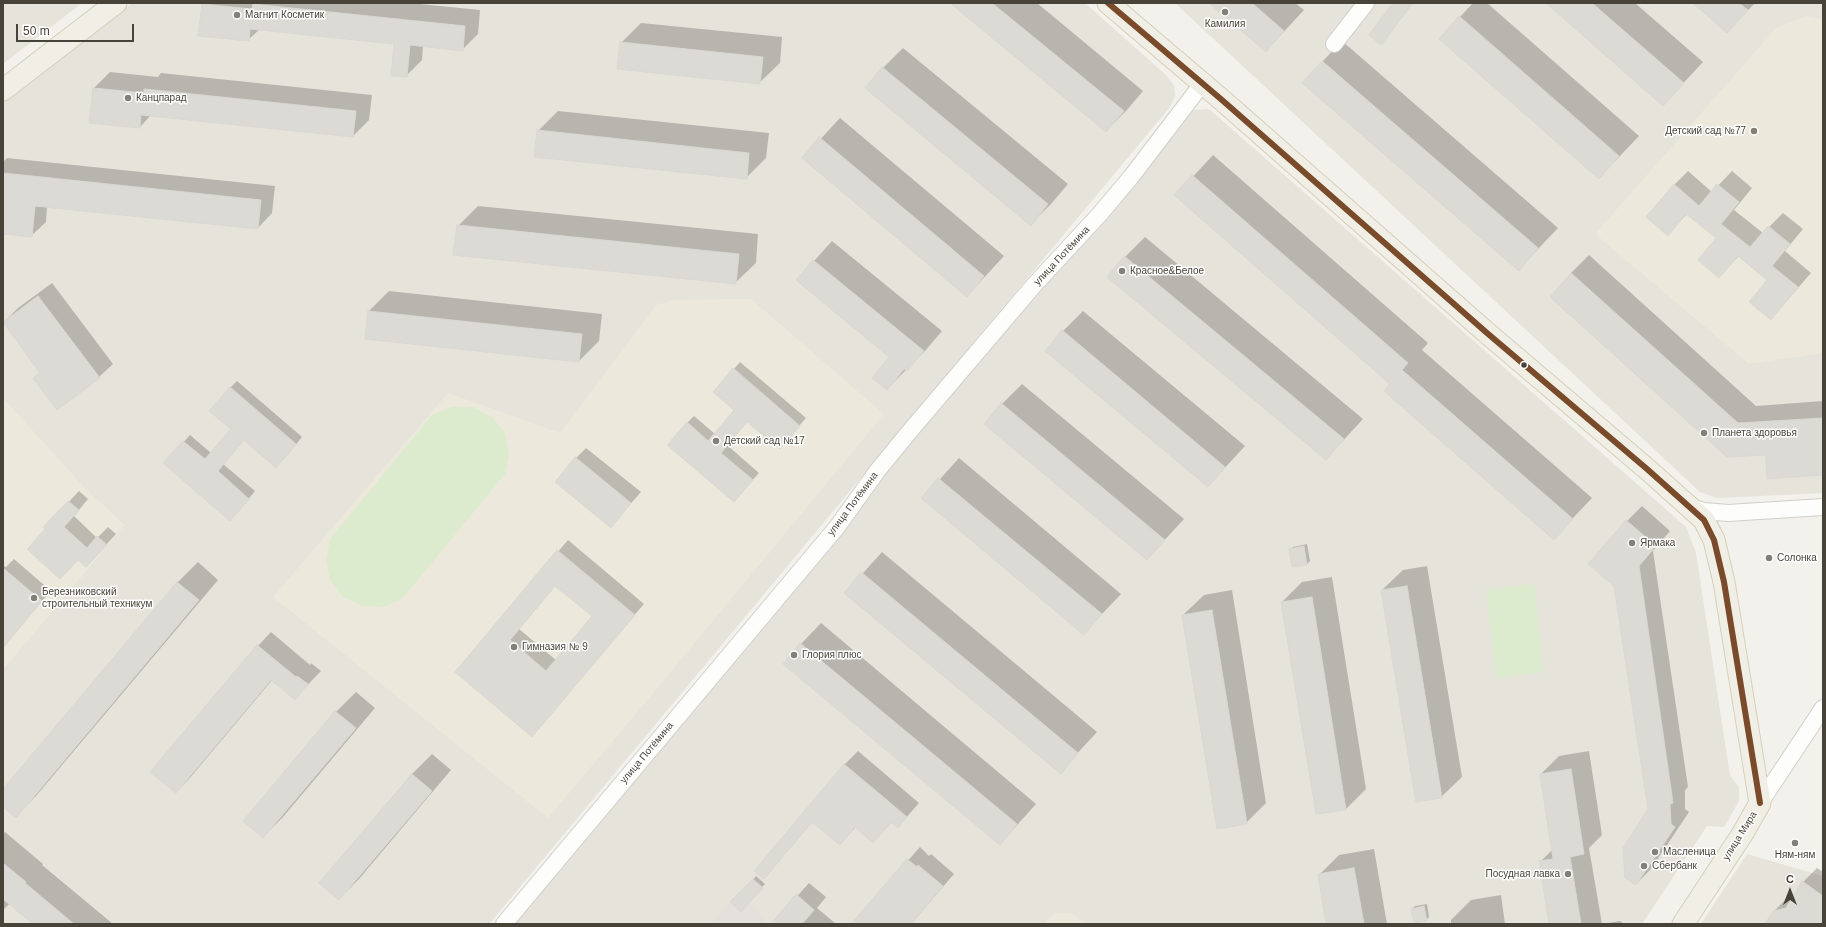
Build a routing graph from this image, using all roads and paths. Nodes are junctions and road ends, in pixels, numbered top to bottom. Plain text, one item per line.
1 (116, 3) edge
2 (1108, 3) edge
3 (1366, 3) edge
4 (1334, 44) dead end
5 (1202, 84) junction
6 (3, 90) edge
7 (1688, 506) junction
8 (1823, 507) edge
9 (1823, 708) edge
10 (1760, 803) junction
11 (504, 924) edge
12 (1683, 924) edge

1 - 6 main road
2 - 5 main road
3 - 4 street
5 - 7 main road
5 - 11 street, улица Потёмина
7 - 8 street
7 - 10 main road
9 - 10 street, улица Мира
10 - 12 main road, улица Мира

